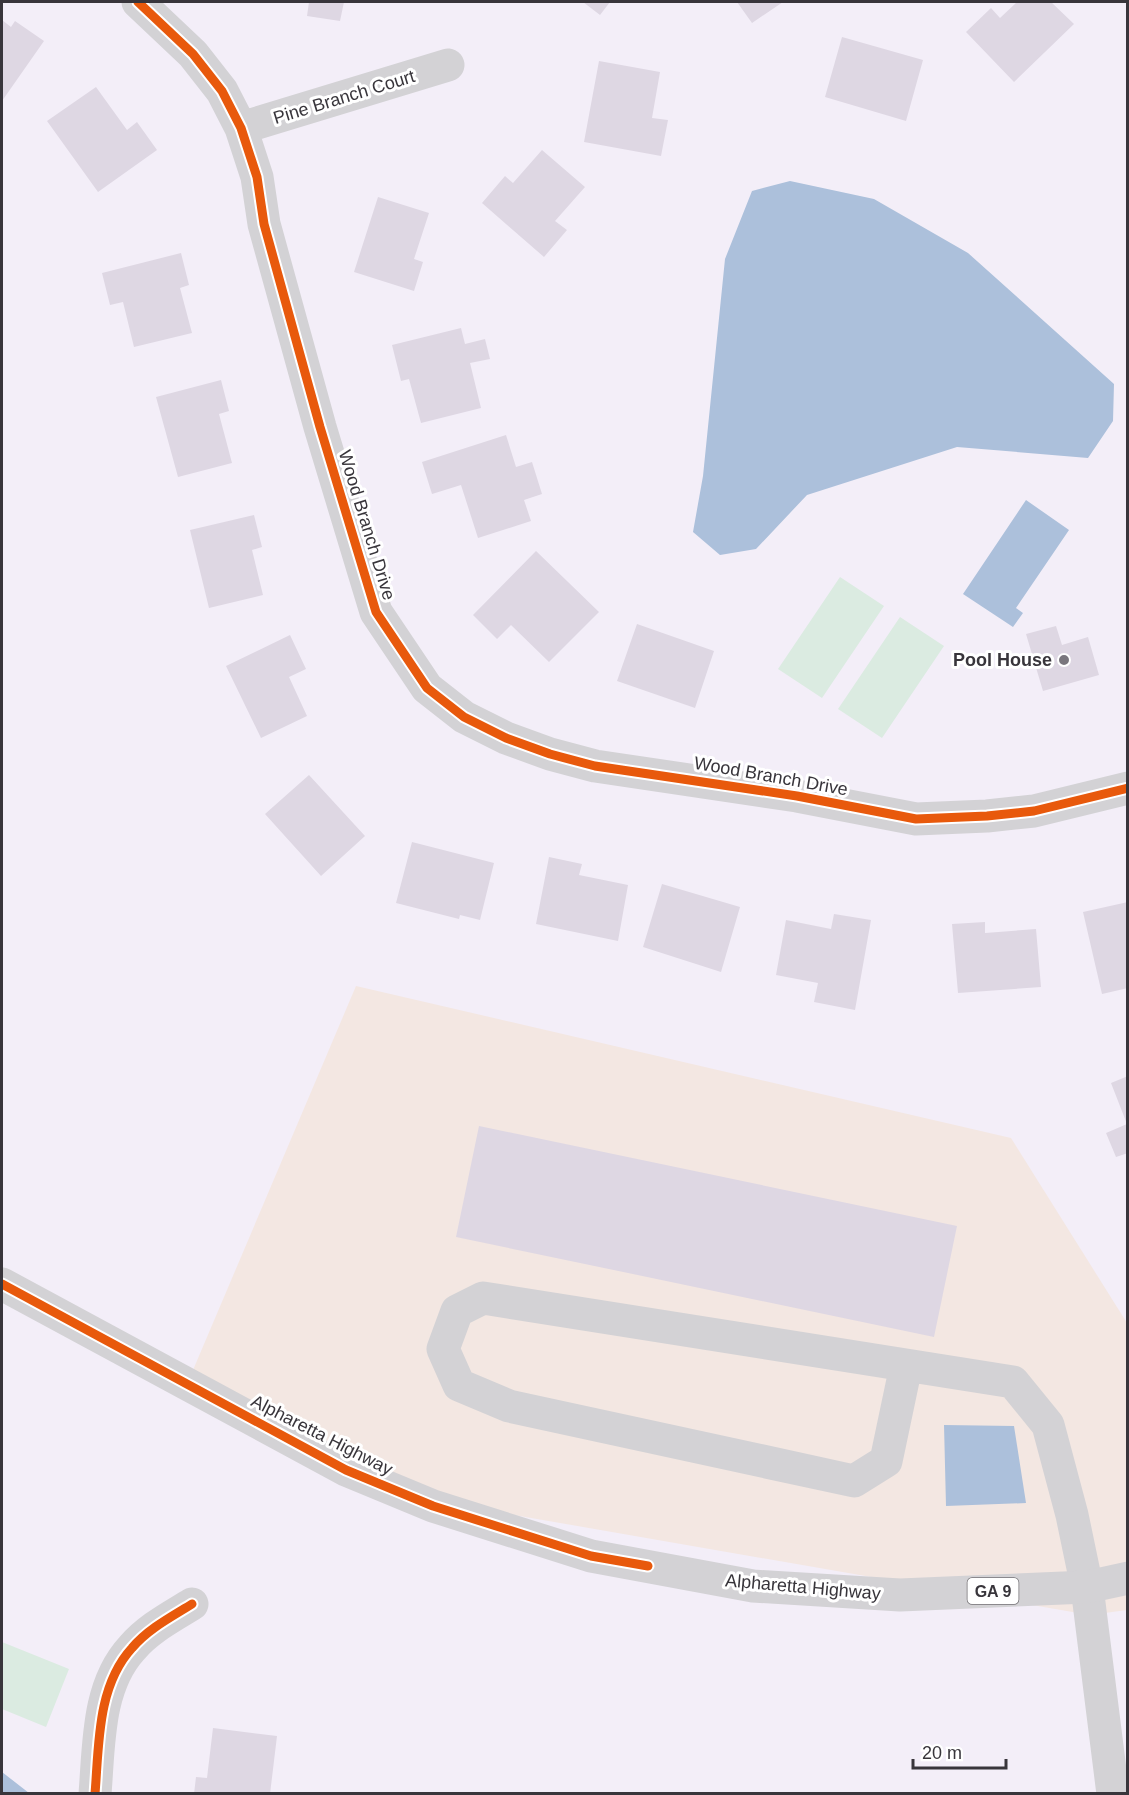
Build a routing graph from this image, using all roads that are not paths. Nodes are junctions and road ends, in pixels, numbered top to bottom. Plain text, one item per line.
1 (138, 2) edge
2 (448, 65) dead end
3 (241, 128) junction
4 (1128, 788) edge
5 (2, 1284) edge
6 (906, 1365) junction
7 (1128, 1578) edge
8 (1087, 1587) junction
9 (192, 1604) dead end
10 (95, 1794) edge
11 (1113, 1794) edge

1 - 3 street, Wood Branch Drive
2 - 3 street, Pine Branch Court
3 - 4 street, Wood Branch Drive
5 - 8 street, Alpharetta Highway / GA 9
6 - 6 street
6 - 8 street
7 - 8 street, Alpharetta Highway / GA 9
8 - 11 street
9 - 10 street

